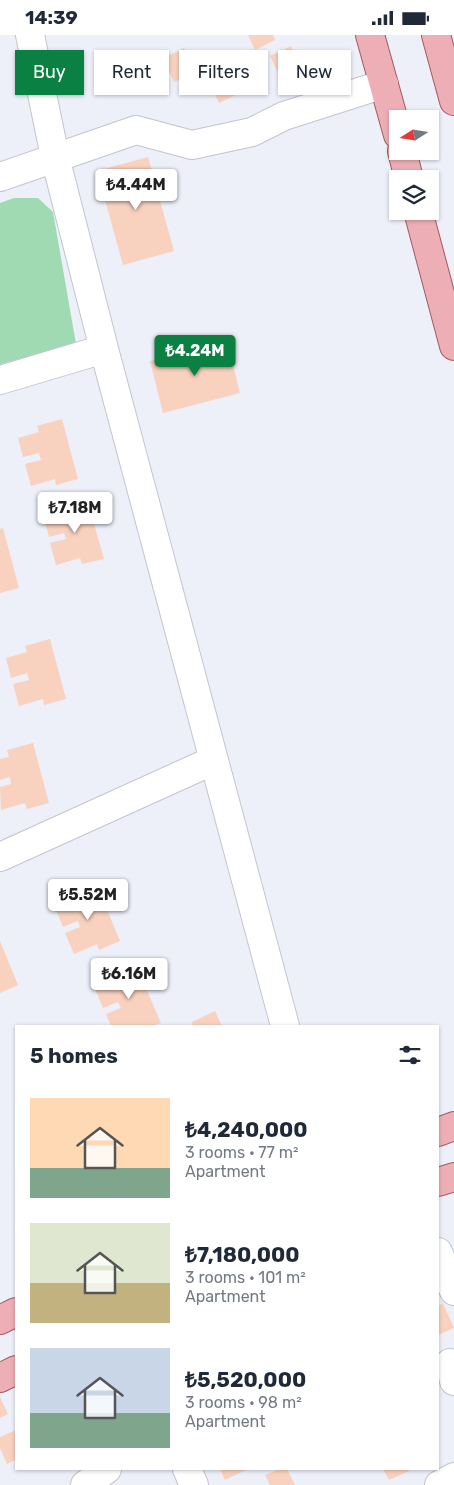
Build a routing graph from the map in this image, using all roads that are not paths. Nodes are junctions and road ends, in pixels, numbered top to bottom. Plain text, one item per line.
1 (30, 35) edge
2 (370, 35) edge
3 (436, 35) edge
4 (384, 84) junction
5 (454, 101) edge
6 (391, 110) edge
7 (55, 157) junction
8 (0, 177) edge
9 (420, 220) edge
10 (454, 347) edge
11 (104, 349) junction
12 (0, 380) edge
13 (212, 761) junction
14 (0, 857) edge
15 (285, 1025) edge
16 (454, 1126) edge
17 (439, 1131) edge
18 (454, 1177) edge
19 (439, 1181) edge
20 (439, 1254) edge
21 (454, 1291) edge
22 (15, 1370) edge
23 (0, 1378) edge
24 (106, 1470) edge
25 (187, 1470) edge
26 (454, 1477) edge
27 (85, 1485) edge
28 (194, 1485) edge
29 (439, 1485) edge

1 - 7 street
2 - 4 main road
3 - 5 main road
4 - 6 main road
4 - 7 street
7 - 8 street
7 - 11 street
9 - 10 main road
11 - 12 street
11 - 13 street
13 - 14 street
13 - 15 street
16 - 17 main road
18 - 19 main road
20 - 21 street
22 - 23 main road
24 - 27 street
25 - 28 street
26 - 29 street

